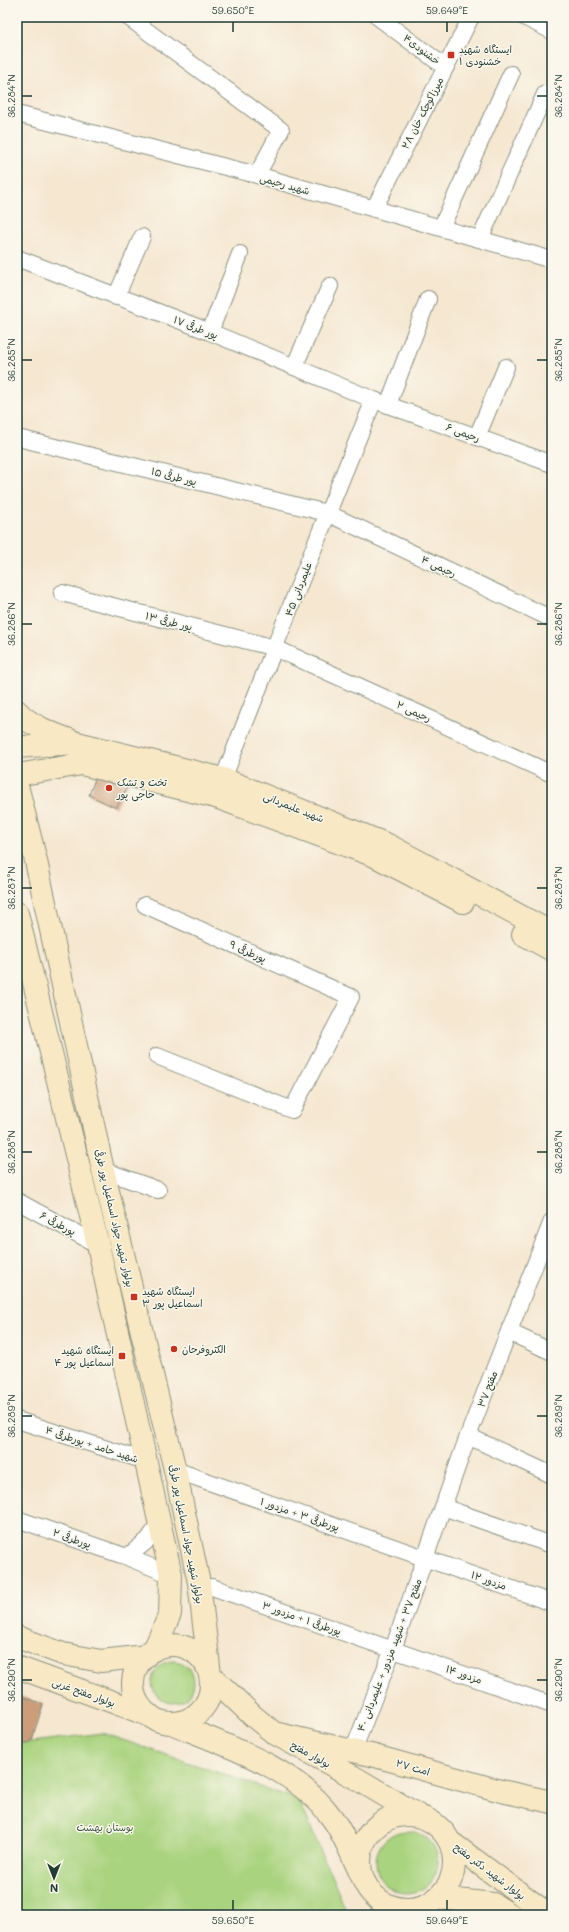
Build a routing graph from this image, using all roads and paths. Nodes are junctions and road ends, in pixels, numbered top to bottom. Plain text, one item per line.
1 (128, 17) edge
2 (378, 17) edge
3 (471, 17) edge
4 (524, 17) edge
5 (552, 31) edge
6 (445, 67) junction
7 (511, 74) dead end
8 (545, 94) dead end
9 (17, 114) edge
10 (257, 175) junction
11 (374, 209) junction
12 (441, 228) junction
13 (142, 237) dead end
14 (480, 239) junction
15 (240, 254) dead end
16 (17, 258) edge
17 (552, 260) edge
18 (330, 286) dead end
19 (116, 297) junction
20 (428, 299) dead end
21 (210, 332) junction
22 (294, 367) junction
23 (506, 367) dead end
24 (381, 403) junction
25 (477, 437) junction
26 (22, 439) dead end
27 (552, 464) edge
28 (326, 513) junction
29 (62, 593) dead end
30 (552, 618) edge
31 (275, 648) junction
32 (17, 711) edge
33 (77, 743) junction
34 (17, 747) edge
35 (552, 774) edge
36 (17, 775) edge
37 (17, 785) edge
38 (219, 788) junction
39 (145, 905) dead end
40 (17, 913) edge
41 (552, 933) edge
42 (552, 950) edge
43 (157, 1056) dead end
44 (103, 1170) junction
45 (158, 1190) dead end
46 (17, 1201) edge
47 (551, 1225) edge
48 (98, 1245) junction
49 (509, 1332) junction
50 (552, 1352) edge
51 (17, 1420) edge
52 (468, 1436) junction
53 (145, 1461) junction
54 (175, 1470) junction
55 (552, 1475) edge
56 (443, 1507) junction
57 (17, 1519) edge
58 (160, 1524) junction
59 (552, 1545) edge
60 (127, 1557) junction
61 (425, 1558) junction
62 (171, 1576) junction
63 (212, 1587) dead end
64 (552, 1603) edge
65 (17, 1637) edge
66 (393, 1649) junction
67 (150, 1653) junction
68 (17, 1667) edge
69 (210, 1675) junction
70 (552, 1705) edge
71 (162, 1720) junction
72 (274, 1733) junction
73 (353, 1751) junction
74 (552, 1802) edge
75 (422, 1817) junction
76 (449, 1841) junction
77 (360, 1872) junction
78 (371, 1894) junction
79 (439, 1898) junction
80 (416, 1912) edge
81 (377, 1915) edge
82 (511, 1915) edge
83 (549, 1915) edge

1 - 10 street
2 - 6 street, خشنودی۴
3 - 6 street, میرزاکوچک خان ۲۸
4 - 5 street
6 - 11 street, میرزاکوچک خان ۲۸
7 - 12 street
8 - 14 street
9 - 10 street, شهید رحیمی
10 - 11 street, شهید رحیمی
11 - 12 street, شهید رحیمی
12 - 14 street, شهید رحیمی
13 - 19 street
14 - 17 street, شهید رحیمی
15 - 21 street
16 - 19 street, پور طرقی ۱۷
18 - 22 street
19 - 21 street, پور طرقی ۱۷
20 - 24 street, علیمردانی ۴۵
21 - 22 street, پور طرقی ۱۷
22 - 24 street, پور طرقی ۱۷
23 - 25 street
24 - 25 street, رحیمی ۶
24 - 28 street, علیمردانی ۴۵
25 - 27 street, رحیمی ۶
26 - 28 street, پور طرقی ۱۵
28 - 30 street, رحیمی ۴
28 - 31 street, علیمردانی ۴۵
29 - 31 street, پور طرقی ۱۳
31 - 35 street, رحیمی ۲
31 - 38 street, علیمردانی ۴۵
32 - 33 main road
33 - 34 main road, شهید علیمردانی
33 - 38 main road, شهید علیمردانی
36 - 38 main road, شهید علیمردانی
37 - 44 main road, بولوار شهید جواد اسماعیل پور طرقی
38 - 41 main road, شهید علیمردانی
38 - 42 main road, شهید علیمردانی
39 - 43 street, پورطرقی ۹
40 - 48 main road
44 - 45 street
44 - 54 main road, بولوار شهید جواد اسماعیل پور طرقی
46 - 48 street, پورطرقی ۶
47 - 49 street, مفتح ۳۷
48 - 53 main road
49 - 50 street
49 - 52 street, مفتح ۳۷
51 - 53 street, شهید حامد + پورطرقی ۴
52 - 55 street
52 - 56 street, مفتح ۳۷
53 - 58 main road
54 - 61 street, پورطرقی ۳ + مزدور ۱
54 - 69 main road, بولوار شهید جواد اسماعیل پور طرقی
56 - 59 street
56 - 61 street, مفتح ۳۷
57 - 60 street, پورطرقی ۲
58 - 60 street
58 - 62 main road
60 - 62 street, پورطرقی ۲
61 - 64 street, مزدور ۱۲
61 - 66 street, مفتح ۳۷ + شهید مزدور + علیمردانی ۴۰
62 - 67 main road
63 - 66 street, پورطرقی ۱ + مزدور ۳
65 - 67 main road
66 - 70 street, مزدور ۱۴
66 - 73 street, مفتح ۳۷ + شهید مزدور + علیمردانی ۴۰
67 - 69 main road
67 - 71 main road
68 - 71 main road, بولوار مفتح غربی
69 - 71 main road
69 - 72 main road, بولوار مفتح
71 - 77 main road
72 - 73 main road, امت ۲۷
72 - 75 main road, بولوار مفتح
73 - 74 main road, امت ۲۷
75 - 76 main road
75 - 77 main road
76 - 79 main road
76 - 83 main road, بولوار شهید دکتر مفتح
77 - 78 main road
78 - 80 main road
78 - 81 main road
79 - 80 main road
79 - 82 main road

